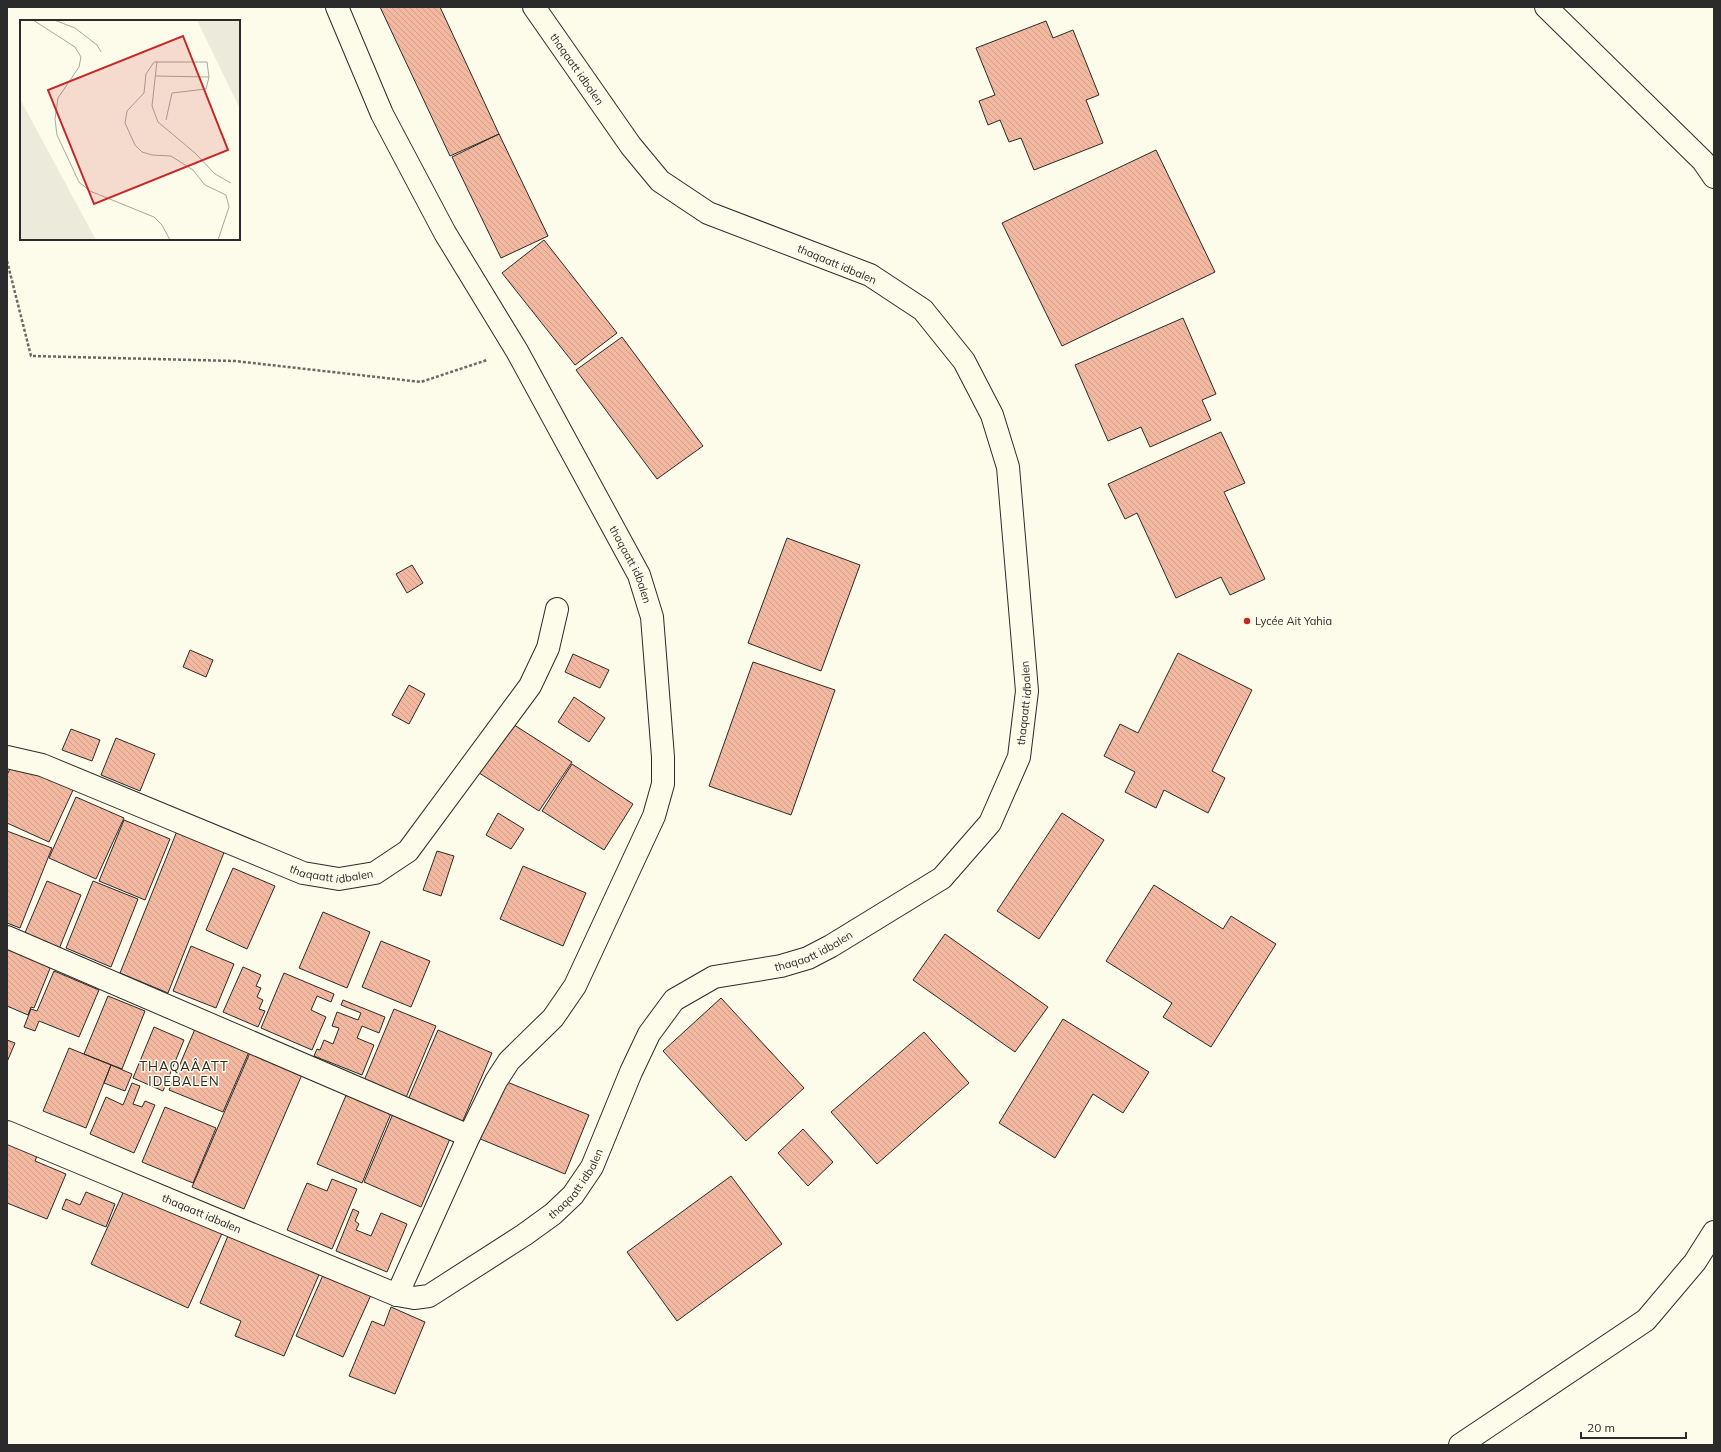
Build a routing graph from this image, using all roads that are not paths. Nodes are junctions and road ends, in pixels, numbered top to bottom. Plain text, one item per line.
1 (337, 7) edge
2 (534, 7) edge
3 (1546, 7) edge
4 (1714, 177) edge
5 (557, 609) dead end
6 (7, 757) edge
7 (7, 937) edge
8 (7, 1132) edge
9 (469, 1136) junction
10 (1714, 1232) edge
11 (397, 1295) junction
12 (1460, 1445) edge

1 - 9 street, thaqaatt idbalen
2 - 11 street, thaqaatt idbalen
3 - 4 street
5 - 6 street, thaqaatt idbalen
7 - 9 street
8 - 11 street, thaqaatt idbalen
9 - 11 street, thaqaatt idbalen
10 - 12 street

